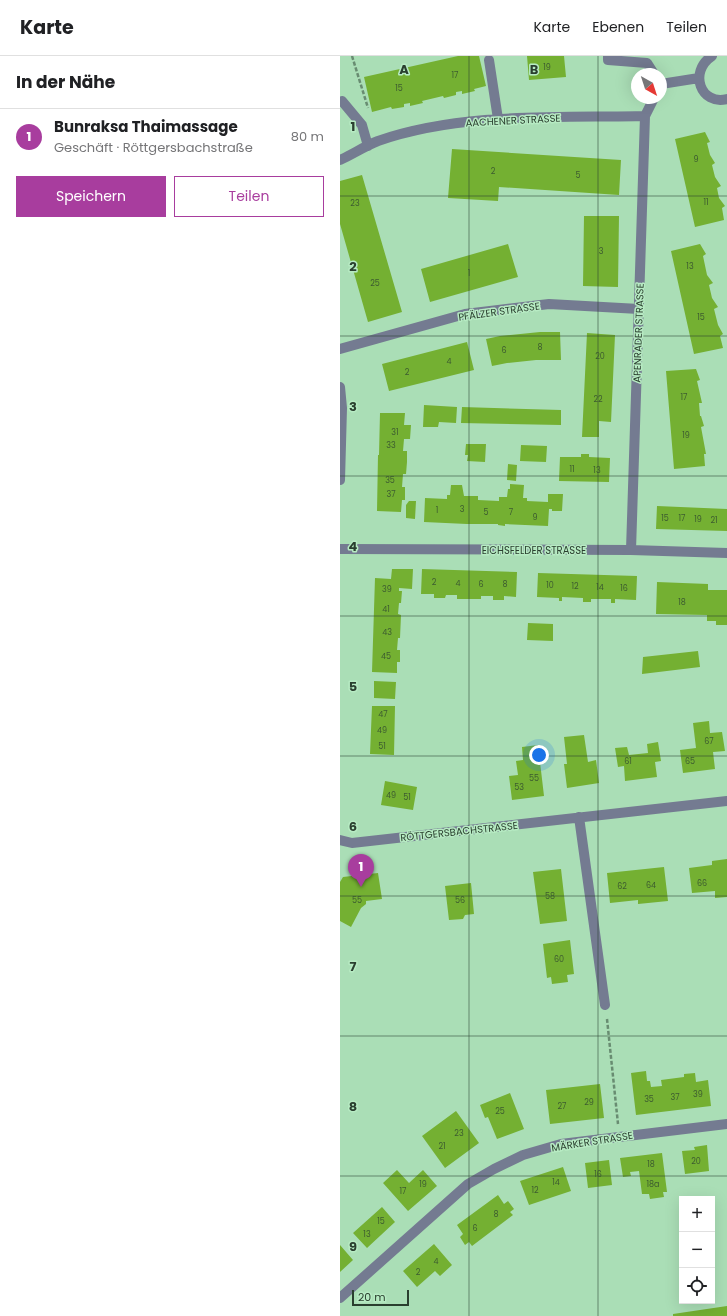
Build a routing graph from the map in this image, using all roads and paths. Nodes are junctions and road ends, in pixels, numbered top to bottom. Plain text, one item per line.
1 (352, 56) edge
2 (608, 56) edge
3 (712, 56) edge
4 (488, 60) dead end
5 (650, 68) edge
6 (698, 78) junction
7 (667, 83) edge
8 (727, 98) edge
9 (342, 101) dead end
10 (651, 104) edge
11 (370, 113) dead end
12 (645, 116) junction
13 (498, 119) junction
14 (368, 146) junction
15 (340, 160) edge
16 (639, 309) junction
17 (340, 349) edge
18 (340, 387) edge
19 (340, 473) edge
20 (340, 480) edge
21 (340, 549) edge
22 (631, 550) junction
23 (727, 553) edge
24 (727, 801) edge
25 (579, 817) junction
26 (340, 840) edge
27 (605, 1005) joint
28 (727, 1124) edge
29 (620, 1136) junction
30 (340, 1298) edge

1 - 11 path
2 - 5 street
3 - 6 street
4 - 13 street
6 - 7 street
6 - 8 street
9 - 14 street
10 - 12 street
12 - 13 street, AACHENER STRASSE
12 - 16 street, APENRADER STRASSE
13 - 14 street, AACHENER STRASSE
14 - 15 street, AACHENER STRASSE
16 - 17 street, PFÄLZER STRASSE
16 - 22 street, APENRADER STRASSE
18 - 19 street
19 - 20 street
21 - 22 street, EICHSFELDER STRASSE
22 - 23 street, EICHSFELDER STRASSE
24 - 25 street, RÖTTGERSBACHSTRASSE
25 - 26 street, RÖTTGERSBACHSTRASSE
25 - 27 street
27 - 29 path
28 - 29 street, MÄRKER STRASSE
29 - 30 street, MÄRKER STRASSE

